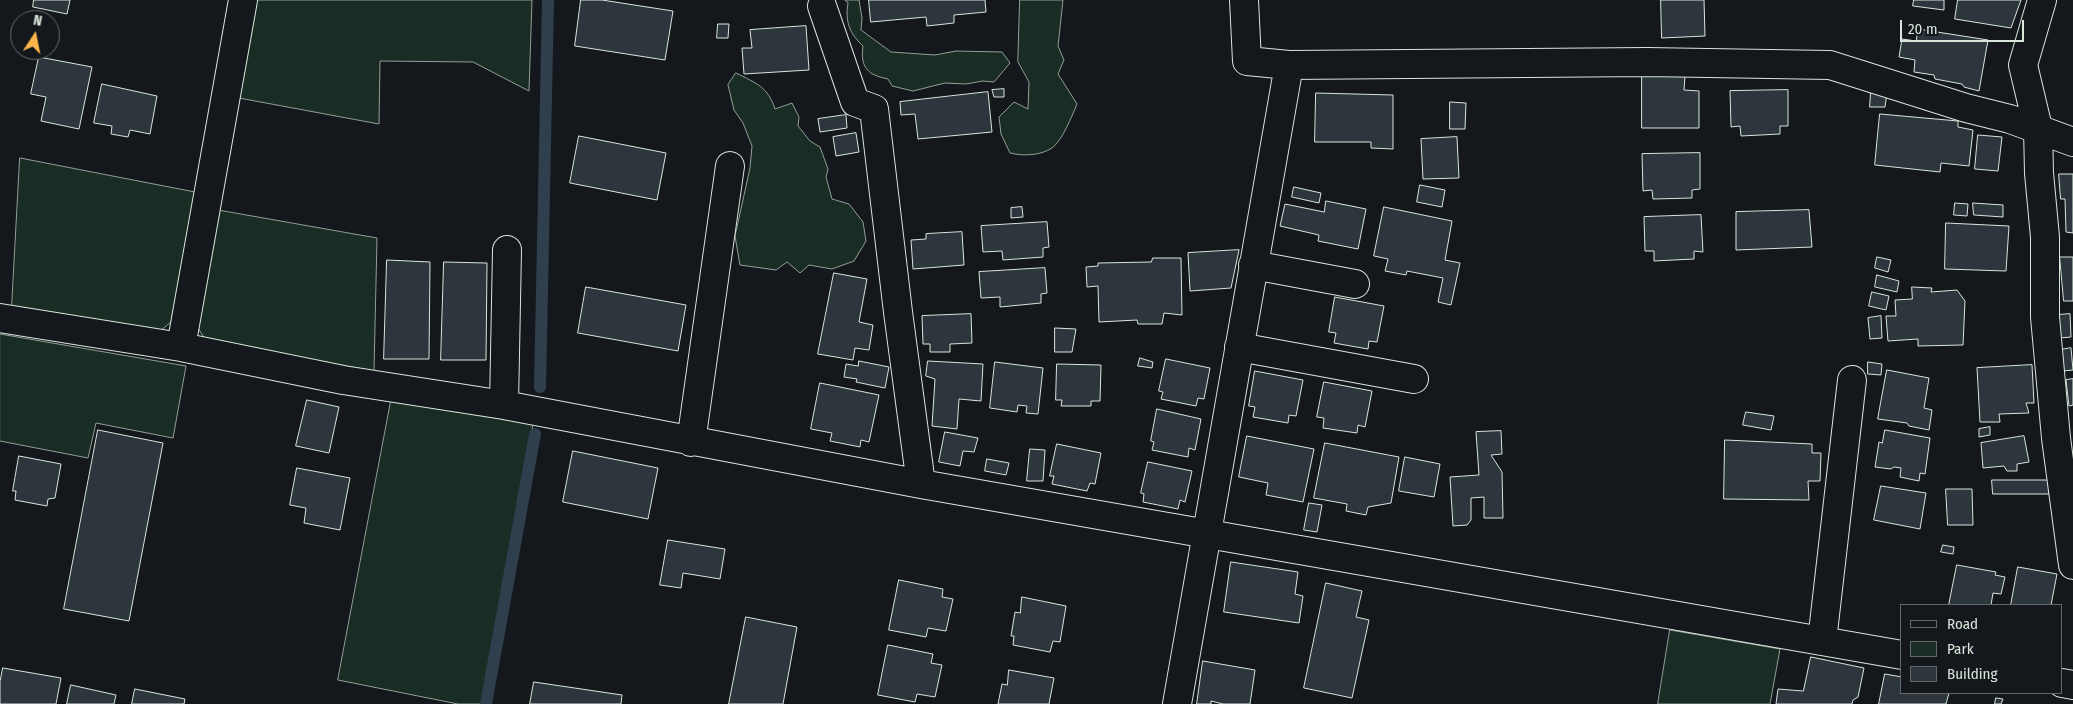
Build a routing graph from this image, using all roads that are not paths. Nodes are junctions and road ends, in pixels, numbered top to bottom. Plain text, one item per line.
1 (243, 0) edge
2 (1244, 0) edge
3 (2042, 0) edge
4 (822, 6) dead end
5 (1289, 65) junction
6 (2038, 128) junction
7 (2073, 142) edge
8 (730, 166) dead end
9 (507, 250) dead end
10 (1253, 265) junction
11 (1355, 284) dead end
12 (0, 318) edge
13 (181, 347) junction
14 (1239, 347) junction
15 (1414, 379) dead end
16 (1852, 380) dead end
17 (504, 405) junction
18 (2065, 437) edge
19 (691, 442) junction
20 (921, 484) junction
21 (1206, 534) junction
22 (2072, 556) edge
23 (1822, 641) junction
24 (1900, 655) edge
25 (1176, 704) edge

1 - 13 street
2 - 5 street
3 - 6 street
4 - 20 street
5 - 6 street
5 - 10 street
6 - 7 street
6 - 18 street
8 - 19 street
9 - 17 street
10 - 11 street
10 - 14 street
12 - 13 street
13 - 17 street
14 - 15 street
14 - 21 street
16 - 23 street
17 - 19 street
18 - 22 street
19 - 20 street
20 - 21 street
21 - 23 street
21 - 25 street
23 - 24 street

